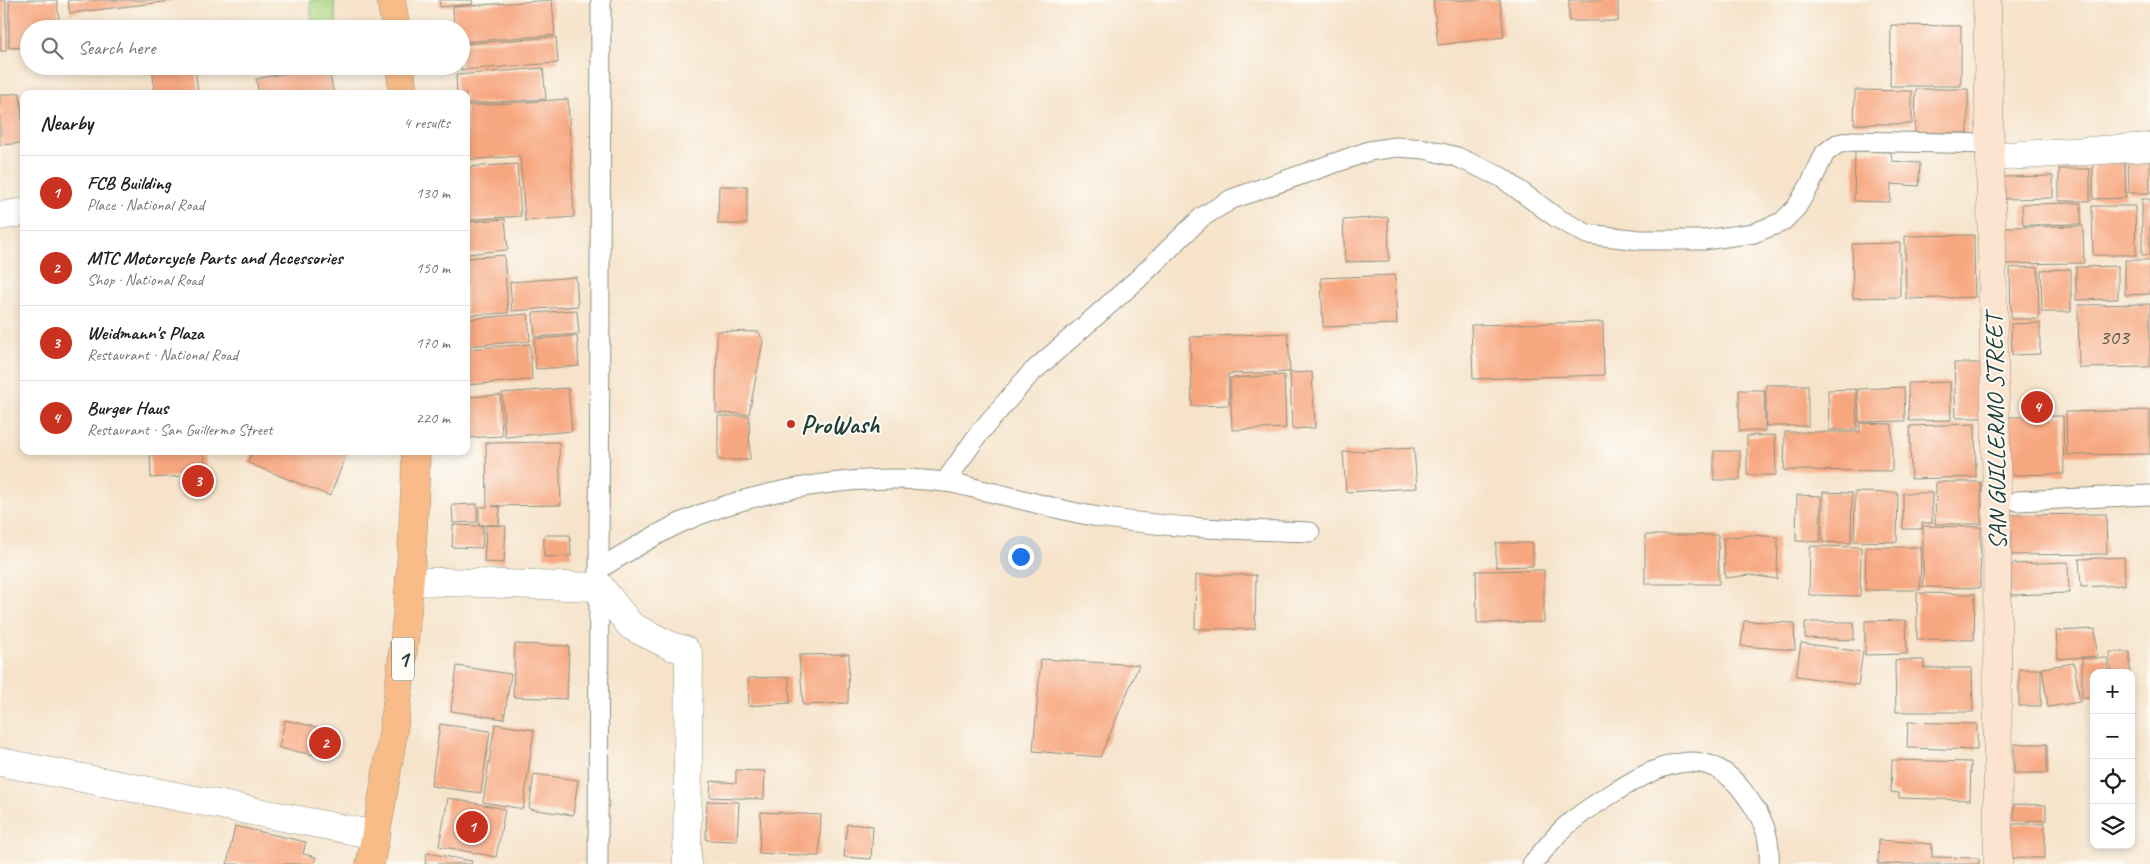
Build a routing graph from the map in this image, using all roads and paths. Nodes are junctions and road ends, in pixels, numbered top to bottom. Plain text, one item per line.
1 (391, 0) edge
2 (601, 0) edge
3 (1987, 0) edge
4 (394, 20) edge
5 (401, 75) edge
6 (403, 90) edge
7 (2150, 147) edge
8 (1990, 151) junction
9 (20, 213) edge
10 (0, 216) edge
11 (416, 455) edge
12 (945, 482) junction
13 (2150, 495) edge
14 (2017, 501) dead end
15 (1310, 532) dead end
16 (599, 578) junction
17 (410, 580) junction
18 (0, 762) edge
19 (376, 835) junction
20 (370, 864) edge
21 (598, 864) edge
22 (687, 864) edge
23 (1532, 864) edge
24 (1769, 864) edge
25 (1998, 864) edge

1 - 4 highway
2 - 16 lane
3 - 8 main road, SAN GUILLERMO STREET
5 - 6 highway
7 - 8 street
8 - 12 lane
8 - 25 main road, SAN GUILLERMO STREET
9 - 10 street
11 - 17 highway, 1
12 - 15 lane
12 - 16 lane
13 - 14 lane
16 - 17 street
16 - 21 lane
16 - 22 street
17 - 19 highway, 1
18 - 19 street
19 - 20 highway, 1
23 - 24 lane

